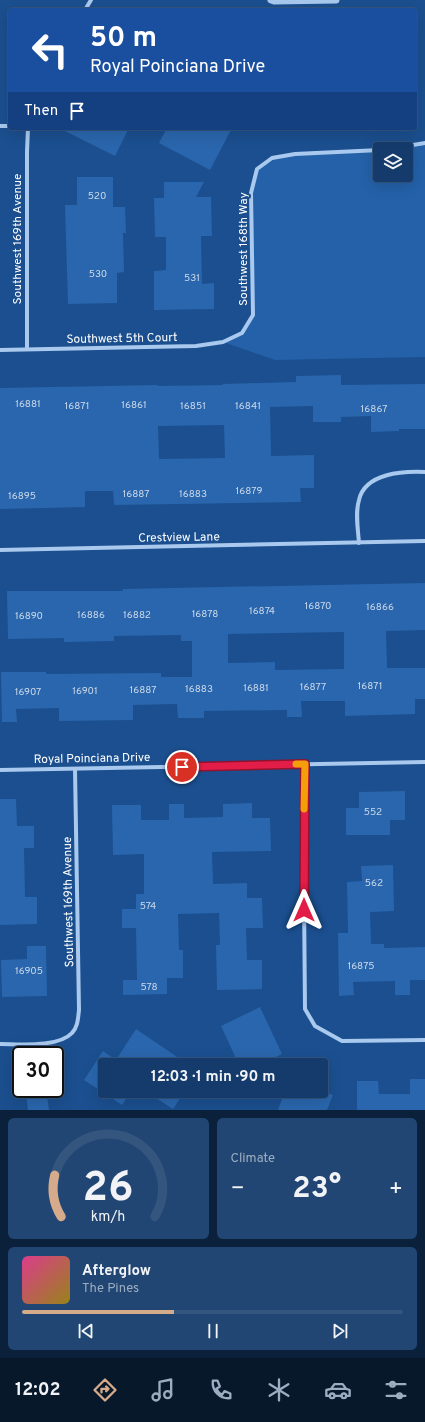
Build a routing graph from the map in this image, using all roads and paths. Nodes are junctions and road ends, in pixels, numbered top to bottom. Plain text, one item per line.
1 (271, 0) edge
2 (336, 0) edge
3 (28, 130) edge
4 (425, 143) edge
5 (413, 145) edge
6 (373, 150) edge
7 (242, 333) joint
8 (27, 349) junction
9 (0, 350) edge
10 (425, 472) edge
11 (425, 541) edge
12 (358, 543) junction
13 (0, 550) edge
14 (425, 762) edge
15 (305, 764) junction
16 (75, 769) junction
17 (0, 770) edge
18 (425, 1040) edge
19 (0, 1044) edge

1 - 2 street
3 - 8 street, Southwest 169th Avenue
4 - 5 street
6 - 7 street, Southwest 168th Way
7 - 8 street, Southwest 5th Court
8 - 9 street, Southwest 5th Court
10 - 12 street
11 - 12 street, Crestview Lane
12 - 13 street, Crestview Lane
14 - 15 street, Royal Poinciana Drive
15 - 16 street, Royal Poinciana Drive
15 - 18 street
16 - 17 street, Royal Poinciana Drive
16 - 19 street, Southwest 169th Avenue

